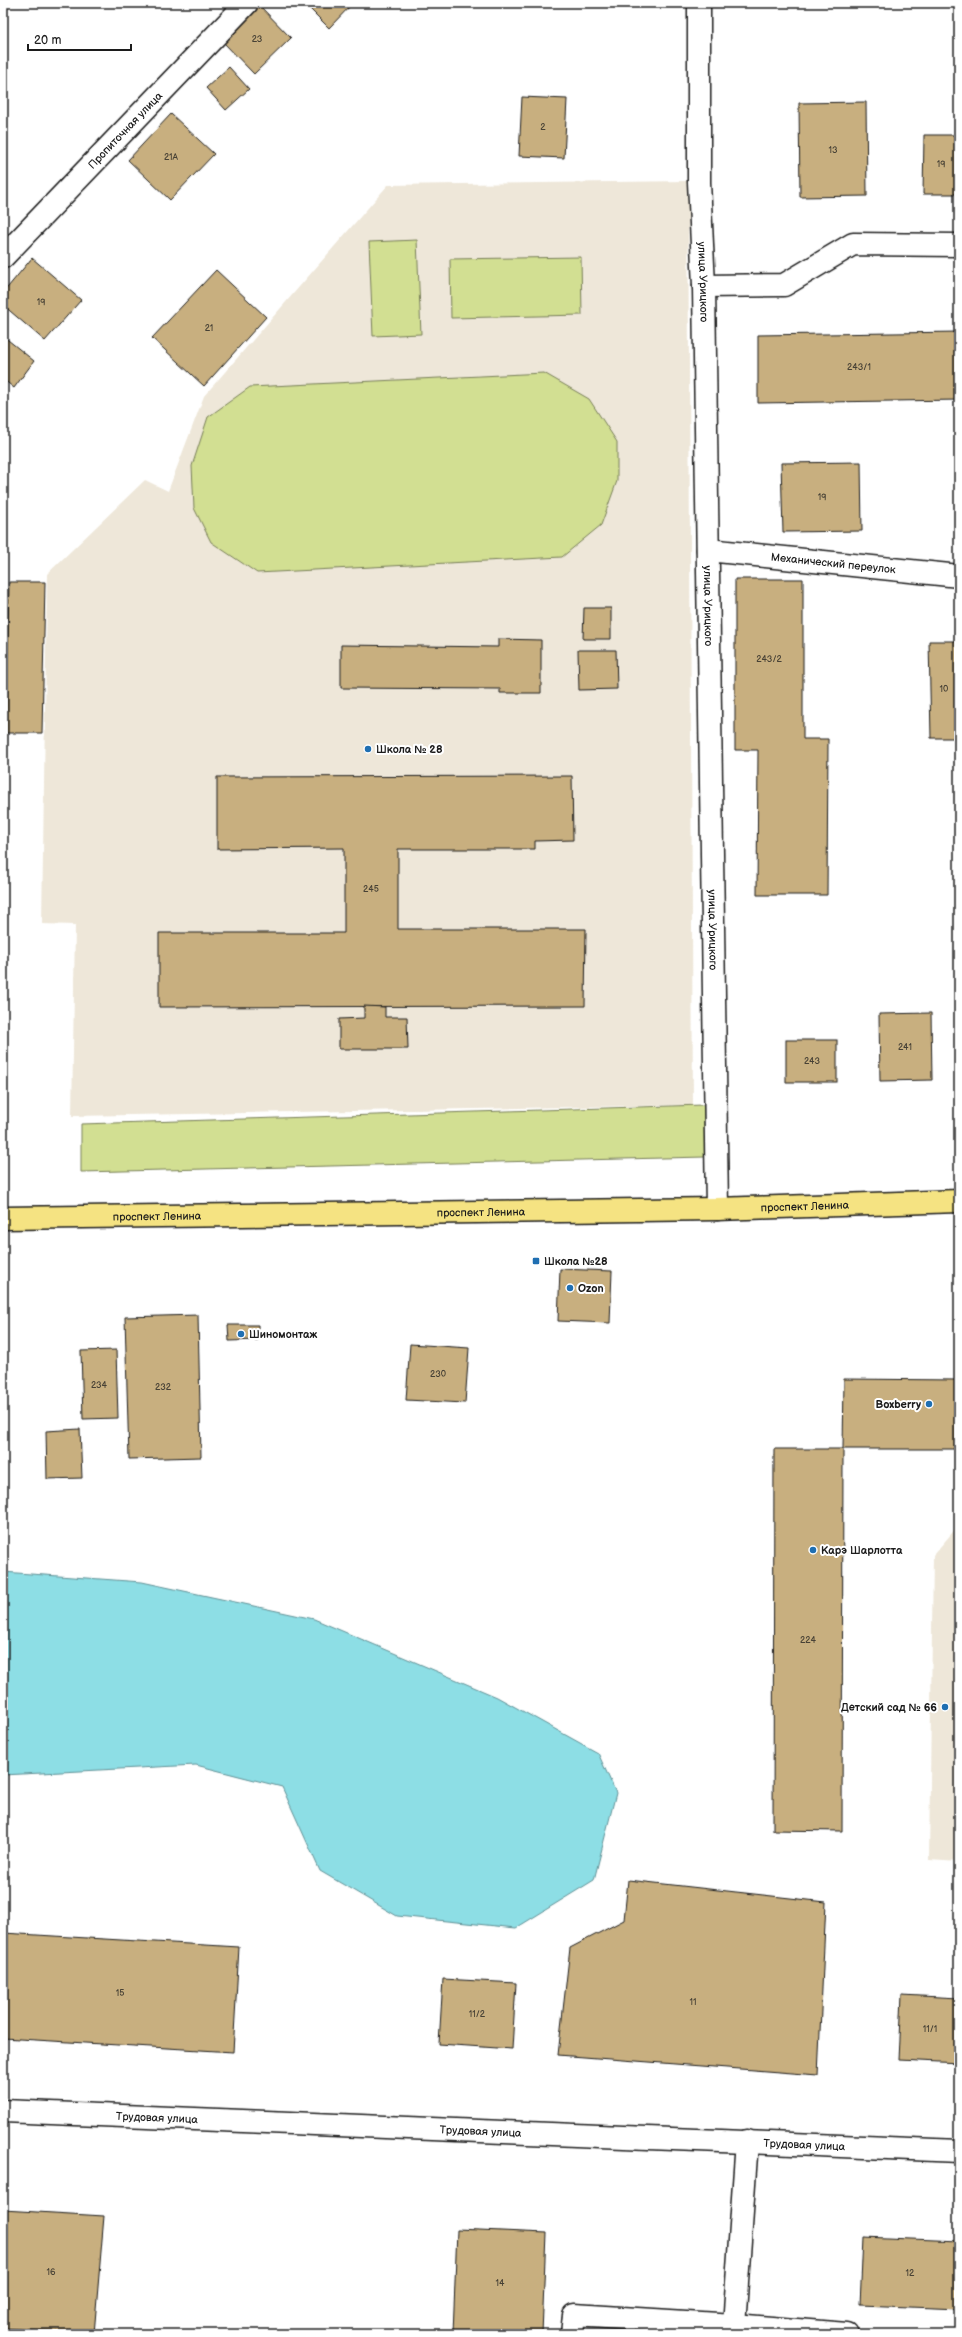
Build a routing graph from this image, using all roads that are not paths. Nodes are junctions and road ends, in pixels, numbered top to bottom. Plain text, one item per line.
1 (247, 3) edge
2 (699, 3) edge
3 (959, 245) edge
4 (3, 257) edge
5 (704, 286) junction
6 (708, 550) junction
7 (959, 576) edge
8 (959, 1201) edge
9 (717, 1209) junction
10 (3, 1218) edge
11 (3, 2111) edge
12 (747, 2141) junction
13 (959, 2151) edge
14 (734, 2325) junction
15 (572, 2334) edge
16 (847, 2334) edge

1 - 4 street, Пропиточная улица
2 - 5 street, улица Урицкого
3 - 5 street
5 - 6 street, улица Урицкого
6 - 7 street, Механический переулок
6 - 9 street, улица Урицкого
8 - 9 main road, проспект Ленина
9 - 10 main road, проспект Ленина
11 - 12 street, Трудовая улица
12 - 13 street, Трудовая улица
12 - 14 street
14 - 15 street
14 - 16 street

